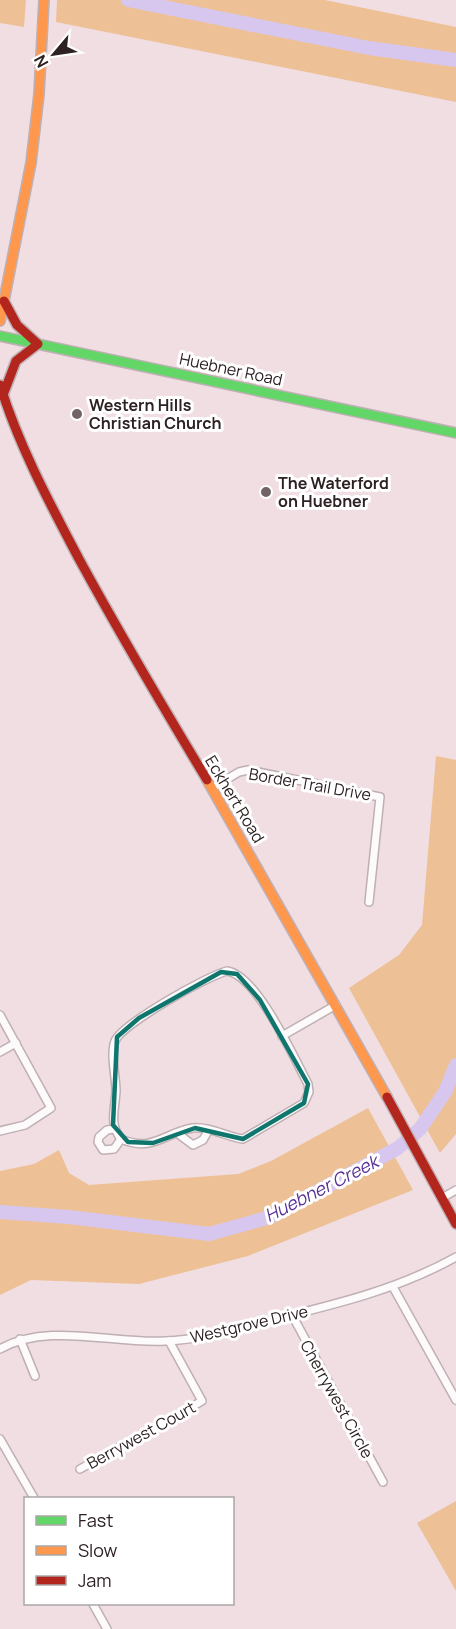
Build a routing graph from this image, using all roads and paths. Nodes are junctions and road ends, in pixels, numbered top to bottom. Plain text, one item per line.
1 (44, 0) edge
2 (2, 302) edge
3 (0, 321) edge
4 (0, 336) edge
5 (38, 344) junction
6 (0, 385) edge
7 (2, 393) edge
8 (456, 433) edge
9 (212, 788) junction
10 (369, 902) dead end
11 (336, 1005) junction
12 (0, 1015) edge
13 (282, 1035) junction
14 (16, 1043) junction
15 (0, 1052) edge
16 (114, 1129) junction
17 (0, 1131) edge
18 (208, 1131) junction
19 (177, 1133) junction
20 (121, 1139) junction
21 (456, 1190) edge
22 (442, 1198) junction
23 (456, 1224) edge
24 (456, 1257) edge
25 (393, 1287) junction
26 (292, 1315) junction
27 (20, 1339) junction
28 (169, 1341) junction
29 (0, 1349) edge
30 (35, 1376) dead end
31 (456, 1400) edge
32 (0, 1439) edge
33 (80, 1469) dead end
34 (383, 1482) dead end
35 (33, 1497) edge
36 (94, 1605) edge
37 (107, 1629) edge

1 - 2 main road
2 - 3 main road
2 - 5 main road
4 - 5 main road, Huebner Road
5 - 7 main road
5 - 8 main road, Huebner Road
6 - 7 main road, Eckhert Road
7 - 9 main road, Eckhert Road
9 - 10 street, Border Trail Drive
9 - 11 main road, Eckhert Road
11 - 13 street
11 - 22 main road, Eckhert Road
12 - 14 street
13 - 16 street
13 - 18 street
14 - 15 street
14 - 17 street
16 - 20 street
16 - 20 street
18 - 19 street
18 - 19 street
19 - 20 street
21 - 22 street
22 - 23 main road, Eckhert Road
24 - 25 street, Westgrove Drive
25 - 26 street, Westgrove Drive
25 - 31 street
26 - 28 street, Westgrove Drive
26 - 34 street, Cherrywest Circle
27 - 28 street, Westgrove Drive
27 - 29 street, Westgrove Drive
27 - 30 street
28 - 33 street, Berrywest Court
32 - 35 street
36 - 37 street

